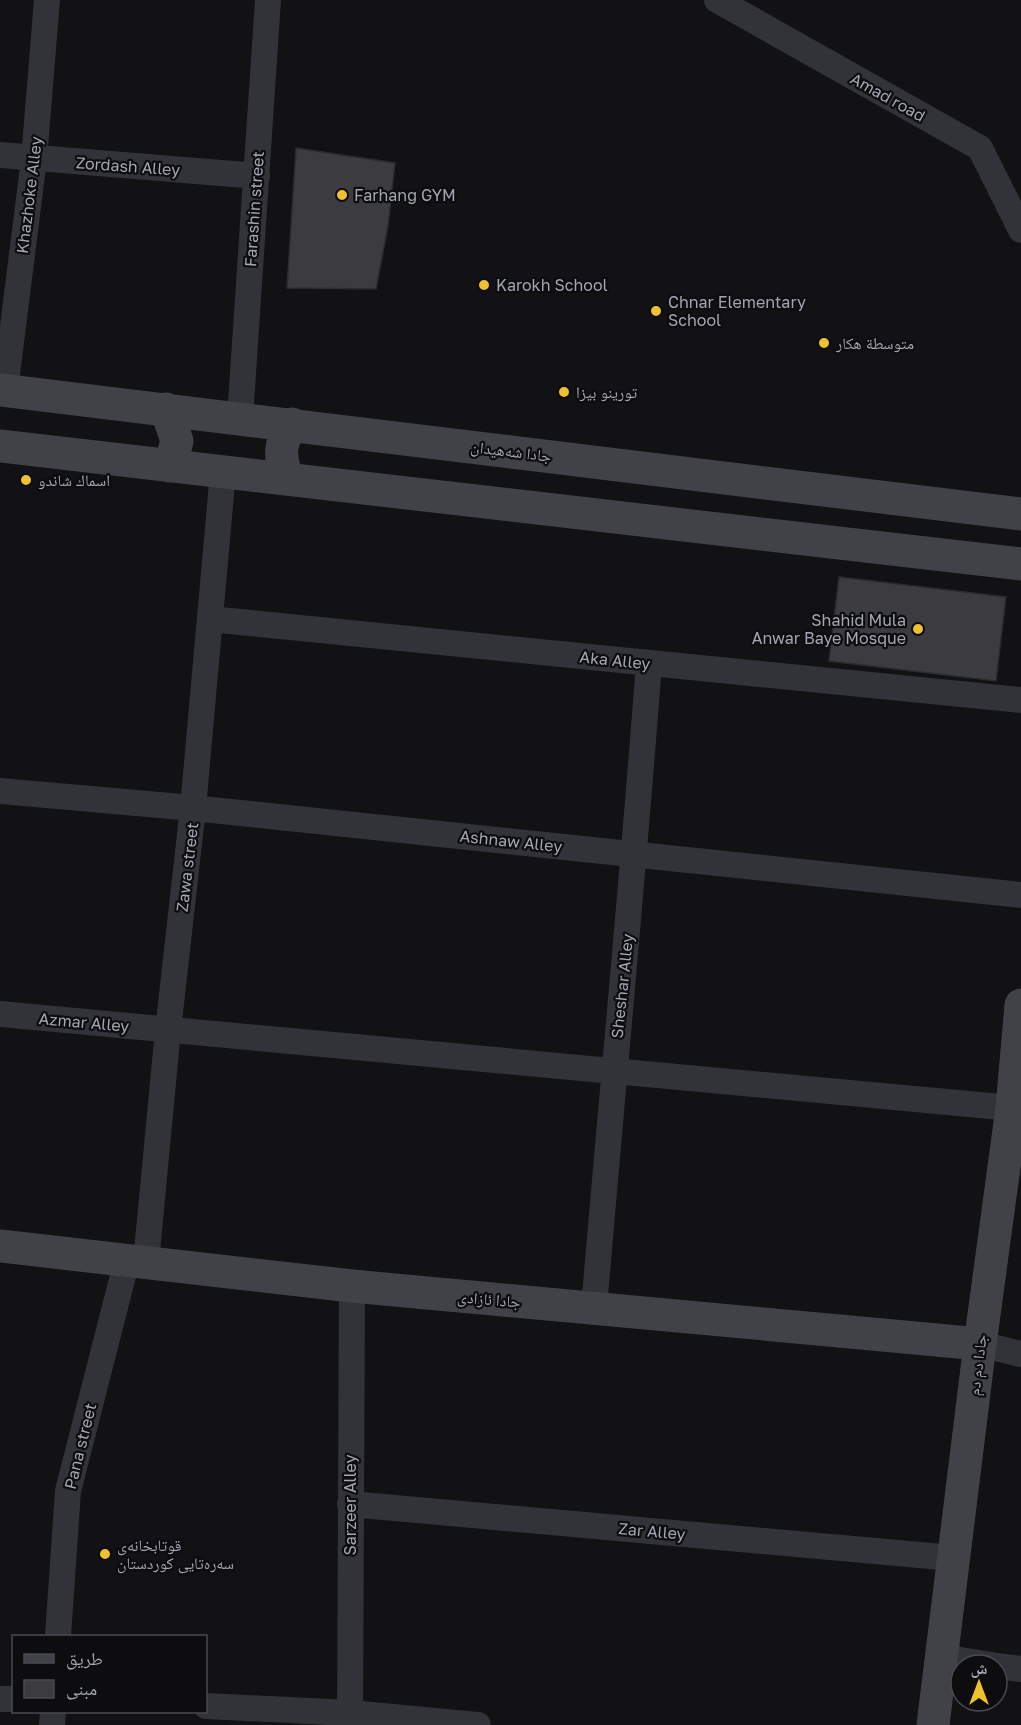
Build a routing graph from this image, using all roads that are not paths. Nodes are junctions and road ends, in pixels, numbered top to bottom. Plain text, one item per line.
1 (46, 0) edge
2 (268, 0) edge
3 (717, 0) edge
4 (0, 155) edge
5 (34, 159) junction
6 (256, 176) junction
7 (1021, 230) edge
8 (2, 390) edge
9 (166, 409) junction
10 (240, 418) junction
11 (292, 424) junction
12 (0, 446) edge
13 (170, 465) junction
14 (224, 472) junction
15 (287, 479) junction
16 (1021, 514) edge
17 (1021, 564) edge
18 (210, 619) junction
19 (650, 663) junction
20 (1021, 700) edge
21 (0, 791) edge
22 (193, 808) junction
23 (635, 854) junction
24 (1021, 895) edge
25 (1021, 1006) edge
26 (0, 1014) edge
27 (168, 1030) junction
28 (613, 1072) junction
29 (1012, 1108) junction
30 (1013, 1159) edge
31 (0, 1245) edge
32 (137, 1261) junction
33 (352, 1286) junction
34 (594, 1308) junction
35 (980, 1344) junction
36 (1021, 1354) edge
37 (350, 1504) junction
38 (953, 1558) junction
39 (58, 1635) edge
40 (941, 1658) junction
41 (949, 1659) edge
42 (207, 1706) edge
43 (350, 1719) edge
44 (478, 1725) edge
45 (933, 1725) edge

1 - 5 street, Khazhoke Alley
2 - 6 street, Farashin street
3 - 7 street, Amad road
4 - 5 street, Zordash Alley
5 - 6 street, Zordash Alley
5 - 8 street, Khazhoke Alley
6 - 10 street, Farashin street
8 - 9 main road, جادا شەهیدان
9 - 10 main road, جادا شەهیدان
9 - 13 main road
10 - 11 main road, جادا شەهیدان
11 - 15 main road
11 - 16 main road, جادا شەهیدان
12 - 13 main road
13 - 14 main road
14 - 15 main road
14 - 18 street, Zawa street
15 - 17 main road
18 - 19 street, Aka Alley
18 - 22 street, Zawa street
19 - 20 street, Aka Alley
19 - 23 street, Sheshar Alley
21 - 22 street, Ashnaw Alley
22 - 23 street, Ashnaw Alley
22 - 27 street, Zawa street
23 - 24 street, Ashnaw Alley
23 - 28 street, Sheshar Alley
25 - 29 main road, جادا دم دم
26 - 27 street, Azmar Alley
27 - 28 street, Azmar Alley
27 - 32 street, Zawa street
28 - 29 street, Azmar Alley
28 - 34 street, Sheshar Alley
29 - 30 main road, جادا دم دم
30 - 35 main road, جادا دم دم
31 - 32 main road, جادا ئازادی
32 - 33 main road, جادا ئازادی
32 - 39 street, Pana street
33 - 34 main road, جادا ئازادی
33 - 37 street, Sarzeer Alley
34 - 35 main road, جادا ئازادی
35 - 36 street
35 - 38 main road, جادا دم دم
37 - 38 street, Zar Alley
37 - 43 street, Sarzeer Alley
38 - 40 main road, جادا دم دم
40 - 41 street
40 - 45 main road, جادا دم دم
42 - 43 street
43 - 44 street

